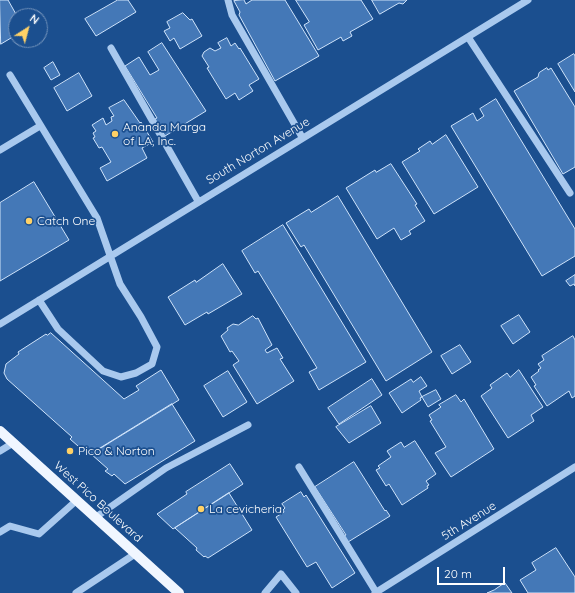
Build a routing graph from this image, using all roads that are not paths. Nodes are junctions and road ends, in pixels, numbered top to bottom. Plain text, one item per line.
1 (228, 0) edge
2 (528, 0) edge
3 (468, 37) junction
4 (111, 48) dead end
5 (10, 75) dead end
6 (40, 126) junction
7 (302, 138) junction
8 (0, 150) edge
9 (570, 193) dead end
10 (198, 201) junction
11 (109, 256) junction
12 (39, 300) junction
13 (0, 324) edge
14 (248, 424) dead end
15 (0, 431) edge
16 (13, 443) junction
17 (0, 451) edge
18 (299, 467) dead end
19 (575, 467) edge
20 (77, 500) junction
21 (96, 517) junction
22 (0, 532) edge
23 (135, 554) junction
24 (76, 593) edge
25 (179, 593) edge
26 (265, 593) edge
27 (296, 593) edge
28 (376, 593) edge

1 - 7 street
2 - 3 street, South Norton Avenue
3 - 7 street, South Norton Avenue
3 - 9 street
4 - 10 street
5 - 6 street
6 - 8 street
6 - 11 street
7 - 10 street, South Norton Avenue
10 - 11 street, South Norton Avenue
11 - 12 street, South Norton Avenue
11 - 12 street
12 - 13 street, South Norton Avenue
14 - 21 street
15 - 16 main road, West Pico Boulevard
16 - 17 street
16 - 20 main road, West Pico Boulevard
18 - 28 street
19 - 28 street, 5th Avenue
20 - 21 main road, West Pico Boulevard
20 - 22 street
21 - 23 main road, West Pico Boulevard
23 - 24 street
23 - 25 main road, West Pico Boulevard
26 - 27 street

